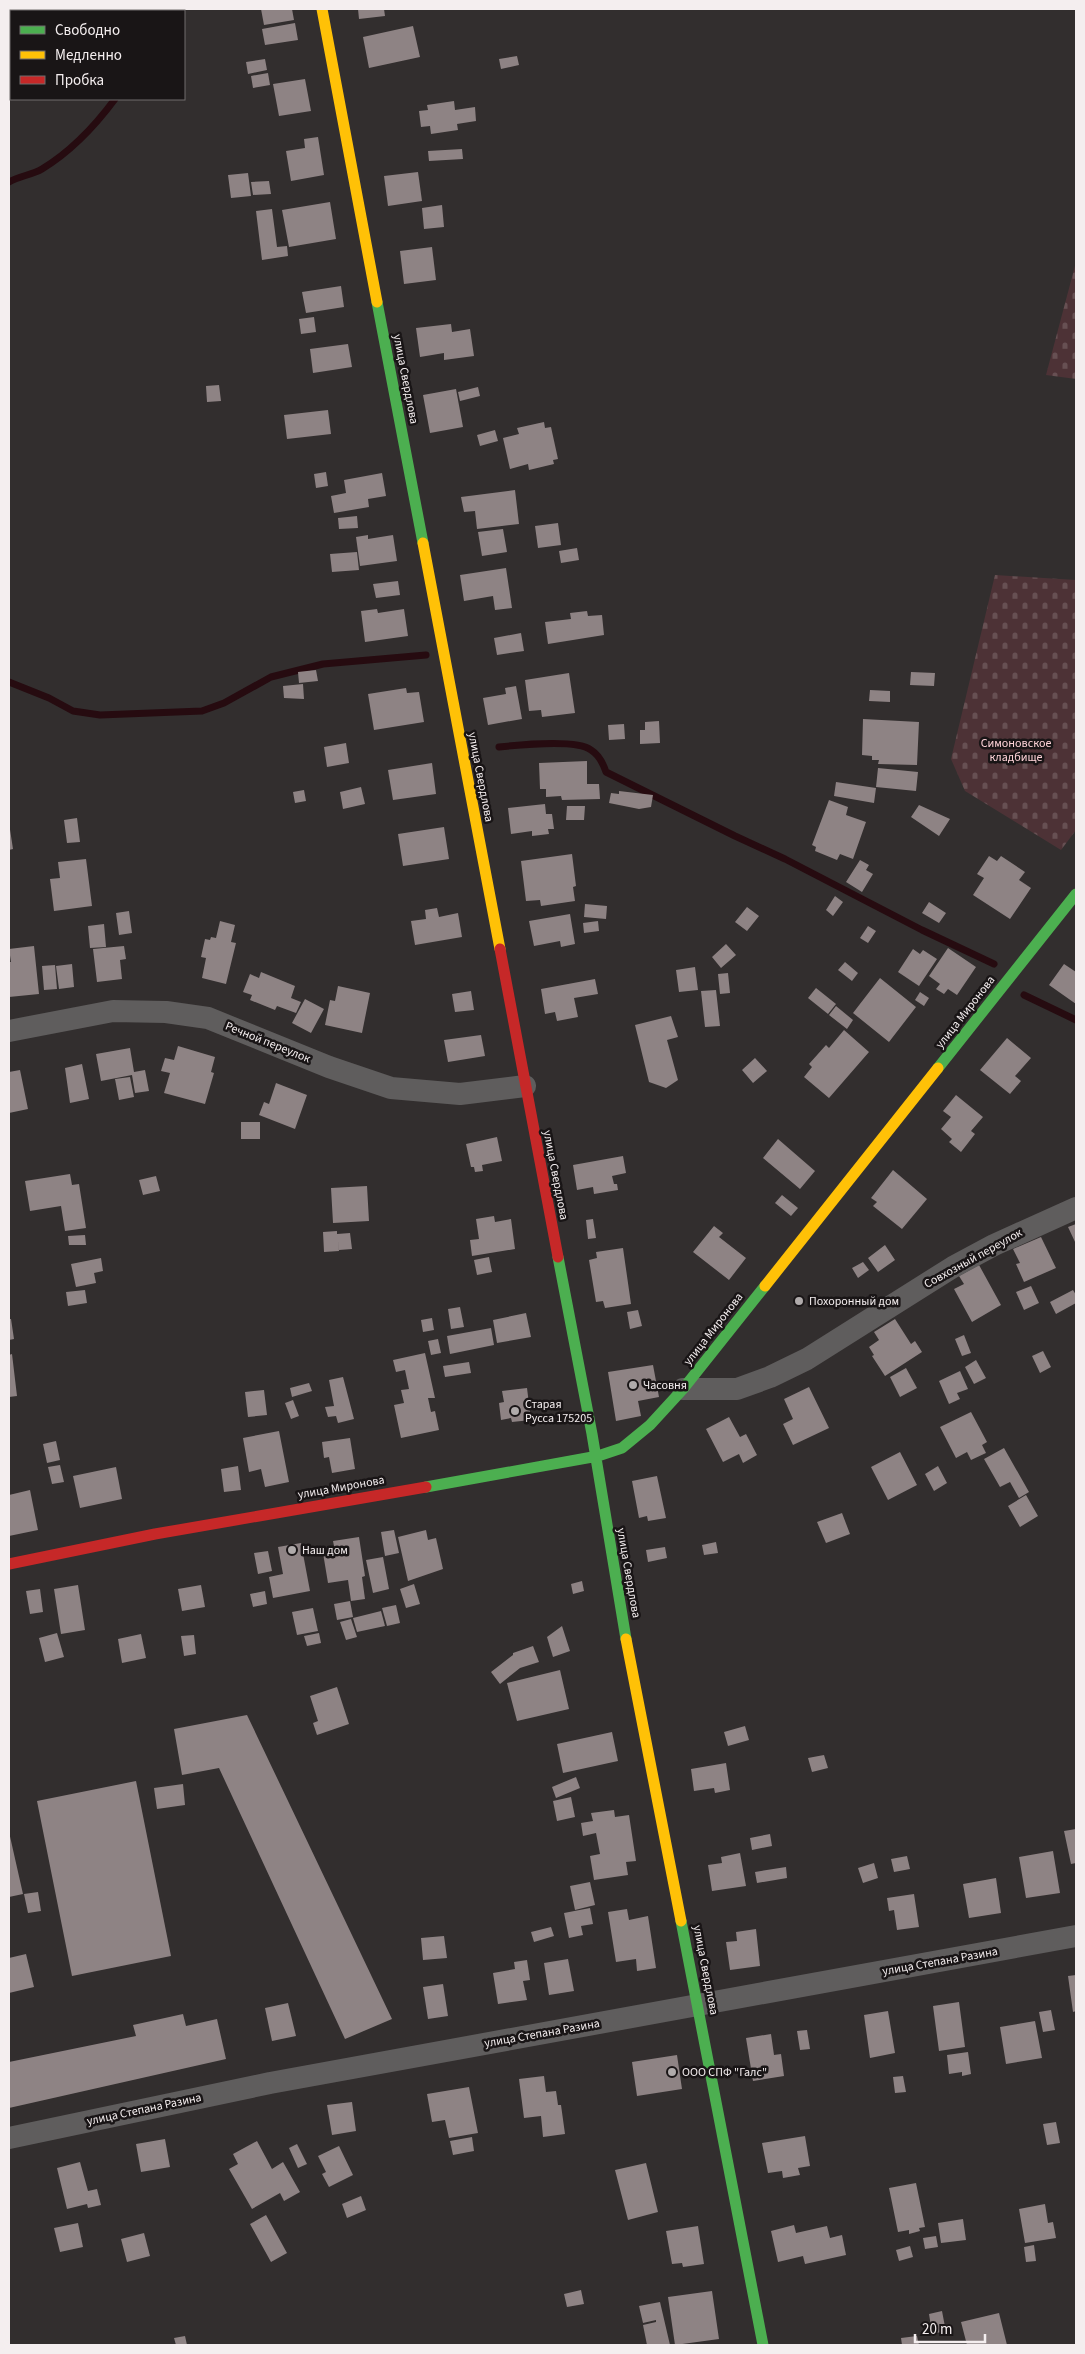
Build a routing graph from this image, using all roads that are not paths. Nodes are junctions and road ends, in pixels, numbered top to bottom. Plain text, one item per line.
1 (322, 9) edge
2 (1076, 894) edge
3 (9, 1031) edge
4 (525, 1086) junction
5 (1076, 1208) edge
6 (683, 1389) junction
7 (595, 1456) junction
8 (9, 1564) edge
9 (1076, 1936) edge
10 (699, 2004) junction
11 (9, 2138) edge
12 (764, 2345) edge

1 - 4 street, улица Свердлова
2 - 6 street, улица Миронова
3 - 4 street, Речной переулок
4 - 7 street, улица Свердлова
5 - 6 street, Совхозный переулок
6 - 7 street, улица Миронова
7 - 8 street, улица Миронова
7 - 10 street, улица Свердлова
9 - 10 street, улица Степана Разина
10 - 11 street, улица Степана Разина
10 - 12 street, улица Свердлова

